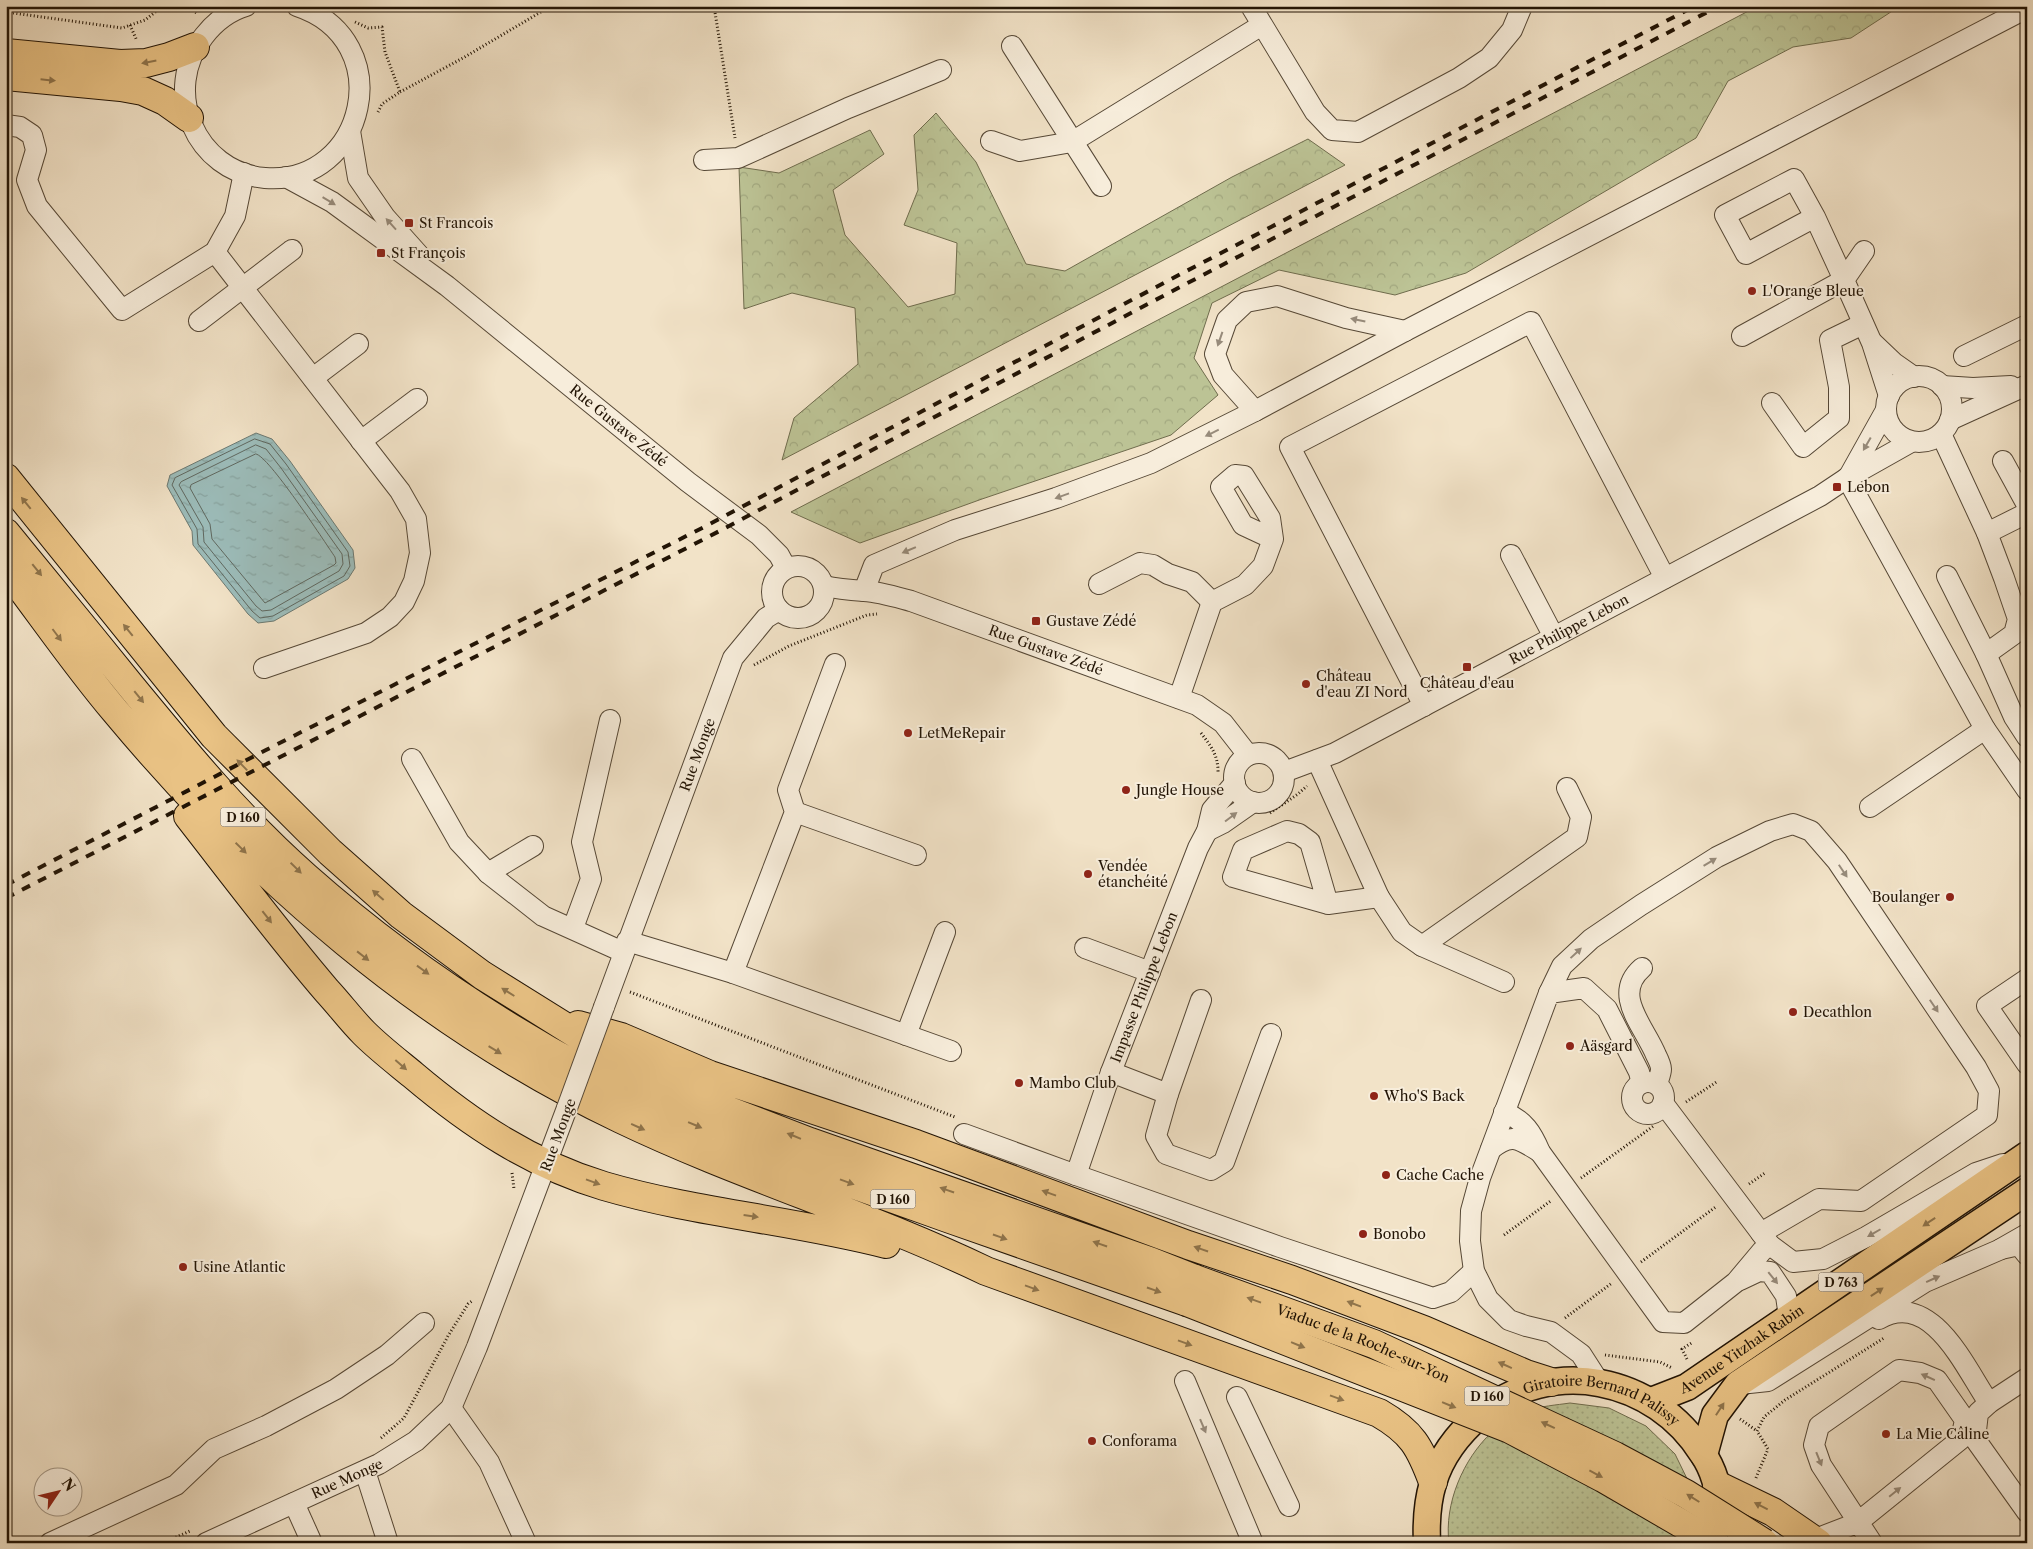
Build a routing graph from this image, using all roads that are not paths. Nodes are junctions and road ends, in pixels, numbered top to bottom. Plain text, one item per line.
1 (1251, 6) edge
2 (1522, 6) edge
3 (240, 7) edge
4 (307, 8) edge
5 (2027, 8) edge
6 (1262, 25) junction
7 (1012, 46) dead end
8 (195, 47) junction
9 (6, 53) edge
10 (941, 70) dead end
11 (6, 76) edge
12 (188, 118) junction
13 (6, 125) edge
14 (350, 131) junction
15 (991, 141) dead end
16 (1072, 142) junction
17 (704, 160) dead end
18 (244, 173) junction
19 (286, 177) junction
20 (1101, 186) dead end
21 (1815, 217) dead end
22 (292, 250) dead end
23 (1864, 251) dead end
24 (216, 252) junction
25 (1844, 280) junction
26 (447, 286) junction
27 (243, 288) junction
28 (199, 321) dead end
29 (1863, 324) junction
30 (2027, 324) edge
31 (1405, 331) junction
32 (1742, 336) dead end
33 (1872, 343) junction
34 (358, 344) dead end
35 (1964, 356) dead end
36 (1914, 377) junction
37 (313, 378) junction
38 (2026, 385) edge
39 (1942, 386) junction
40 (417, 399) dead end
41 (1772, 403) dead end
42 (1887, 403) junction
43 (1255, 411) junction
44 (1945, 427) junction
45 (361, 441) junction
46 (1911, 442) junction
47 (2003, 461) dead end
48 (6, 478) edge
49 (1848, 478) junction
50 (2027, 505) edge
51 (2027, 513) edge
52 (6, 532) edge
53 (1987, 534) junction
54 (1273, 538) dead end
55 (1511, 555) dead end
56 (6, 568) edge
57 (786, 568) junction
58 (1947, 576) dead end
59 (1665, 578) junction
60 (1098, 584) dead end
61 (824, 586) junction
62 (864, 591) junction
63 (1212, 602) junction
64 (779, 610) junction
65 (1554, 637) junction
66 (1986, 654) junction
67 (835, 664) dead end
68 (264, 668) dead end
69 (1179, 698) junction
70 (1424, 706) junction
71 (113, 710) junction
72 (610, 720) dead end
73 (1984, 729) junction
74 (2027, 737) edge
75 (1248, 755) junction
76 (412, 759) dead end
77 (1317, 760) junction
78 (1284, 772) junction
79 (1225, 782) junction
80 (1567, 788) dead end
81 (2027, 790) edge
82 (1870, 807) dead end
83 (1261, 808) junction
84 (795, 812) junction
85 (1207, 831) junction
86 (533, 846) dead end
87 (916, 854) dead end
88 (488, 873) junction
89 (1379, 897) junction
90 (1328, 904) junction
91 (573, 928) junction
92 (945, 932) dead end
93 (625, 946) junction
94 (1422, 946) junction
95 (1085, 948) dead end
96 (1642, 968) dead end
97 (1150, 972) junction
98 (733, 973) junction
99 (2027, 979) edge
100 (1504, 982) dead end
101 (1549, 993) junction
102 (1201, 1000) dead end
103 (550, 1018) junction
104 (1271, 1034) dead end
105 (906, 1035) junction
106 (951, 1051) dead end
107 (2027, 1064) edge
108 (1111, 1072) junction
109 (1168, 1094) junction
110 (1658, 1096) junction
111 (1504, 1112) junction
112 (964, 1134) road end
113 (1491, 1149) junction
114 (1540, 1152) junction
115 (2026, 1155) edge
116 (547, 1165) junction
117 (1076, 1175) junction
118 (2027, 1191) edge
119 (1762, 1233) junction
120 (2027, 1234) edge
121 (1999, 1250) junction
122 (2027, 1255) edge
123 (986, 1271) junction
124 (1474, 1271) junction
125 (1736, 1282) junction
126 (1191, 1290) junction
127 (1789, 1317) junction
128 (424, 1323) dead end
129 (2027, 1378) edge
130 (1184, 1381) dead end
131 (1768, 1381) junction
132 (1551, 1382) junction
133 (1599, 1382) junction
134 (1738, 1384) junction
135 (1237, 1397) dead end
136 (1651, 1401) junction
137 (451, 1408) junction
138 (1977, 1412) junction
139 (1704, 1454) junction
140 (365, 1470) junction
141 (1433, 1482) junction
142 (1717, 1485) junction
143 (294, 1503) junction
144 (1289, 1506) dead end
145 (2027, 1512) edge
146 (1857, 1522) junction
147 (88, 1535) edge
148 (1252, 1541) dead end
149 (1816, 1541) edge
150 (50, 1543) edge
151 (206, 1543) edge
152 (312, 1543) edge
153 (388, 1543) edge
154 (526, 1543) edge
155 (1427, 1543) edge
156 (1715, 1543) edge
157 (1722, 1543) edge
158 (1764, 1543) edge
159 (1872, 1543) edge

1 - 6 street
2 - 6 street
3 - 8 street
4 - 14 street
5 - 31 street
6 - 16 street
7 - 16 street
8 -> 9 highway
8 - 12 street
10 - 17 street
11 -> 12 highway
12 - 18 street
13 - 24 street
14 - 19 street
26 -> 14 street, Rue Gustave Zédé
15 - 16 street
16 - 20 street
18 - 19 street
18 - 24 street
19 -> 26 street, Rue Gustave Zédé
21 - 25 street
22 - 27 street
23 - 25 street
24 - 27 street
25 - 29 street
25 - 32 street
26 - 57 street, Rue Gustave Zédé
27 - 28 street
27 - 37 street
29 - 33 street
29 - 41 street
30 - 35 street
31 - 43 street
31 -> 43 street
33 - 36 street
33 - 42 street
34 - 37 street
36 - 39 street
36 - 42 street
37 - 45 street
38 - 39 street
38 - 44 street
39 - 44 street
40 - 45 street
42 - 46 street
42 -> 49 street, Rue Philippe Lebon
43 -> 62 street
44 - 46 street
44 - 53 street
45 - 68 street
46 - 49 street, Rue Philippe Lebon
47 - 50 street
103 -> 48 highway, D 160
49 - 59 street, Rue Philippe Lebon
49 - 73 street
51 - 53 street
52 -> 126 highway, D 160
53 - 66 street
54 - 63 street
55 - 65 street
56 -> 71 highway
57 - 61 street
57 - 64 street
58 - 66 street
59 - 65 street, Rue Philippe Lebon
59 - 70 street
60 - 63 street
61 - 62 street, Rue Gustave Zédé
61 - 64 street
62 - 69 street, Rue Gustave Zédé
63 - 69 street
64 - 93 street, Rue Monge
65 - 70 street, Rue Philippe Lebon
66 - 74 street
67 - 84 street
69 - 75 street, Rue Gustave Zédé
70 - 77 street, Rue Philippe Lebon
71 -> 116 highway
71 -> 123 highway
72 - 91 street
73 - 81 street
73 - 82 street
75 - 78 street
75 - 79 street
76 - 88 street
77 - 78 street, Rue Philippe Lebon
77 - 89 street
78 - 83 street
79 - 83 street
79 - 85 street, Impasse Philippe Lebon
80 - 94 street
85 -> 83 street
84 - 87 street
84 - 98 street
85 - 97 street, Impasse Philippe Lebon
86 - 88 street
88 - 91 street
89 - 90 street
89 - 94 street
90 - 90 street
91 - 93 street
92 - 105 street
93 - 98 street
93 - 116 street, Rue Monge, bridge
94 - 100 street
95 - 97 street
96 - 110 street
97 - 108 street, Impasse Philippe Lebon
98 - 105 street
99 - 107 street
101 - 110 street
101 - 111 street
101 -> 119 street
102 - 109 street
126 -> 103 highway, D 160
132 -> 103 highway
104 - 109 street
105 - 106 street
108 - 109 street
108 - 117 street, Impasse Philippe Lebon
110 - 119 street
111 - 113 street
111 - 114 street
112 - 117 street
113 - 114 street
113 - 124 street
114 - 125 street
115 -> 119 street
115 -> 127 main road, Avenue Yitzhak Rabin / D 763
116 -> 123 highway
116 - 137 street, Rue Monge
117 - 124 street
134 -> 118 main road, Avenue Yitzhak Rabin / D 763
119 - 125 street
120 - 121 street
121 - 122 street
131 -> 121 street
123 -> 141 highway
124 - 133 street
125 -> 127 street
126 -> 156 highway, Viaduc de la Roche-sur-Yon / D 160, bridge
158 -> 126 highway, Viaduc de la Roche-sur-Yon / D 160, bridge
127 - 136 main road, Avenue Yitzhak Rabin / D 763
128 - 147 street
129 - 138 street
130 -> 148 street
131 - 134 street
131 - 138 street
132 - 133 main road, Giratoire Bernard Palissy
132 - 141 main road, Giratoire Bernard Palissy
133 - 136 main road, Giratoire Bernard Palissy
139 -> 134 main road, Avenue Yitzhak Rabin / D 763
135 - 144 street
136 - 139 main road, Giratoire Bernard Palissy
137 - 140 street, Rue Monge
137 - 154 street
138 - 145 street
146 -> 138 street
138 -> 146 street
139 - 142 main road, Giratoire Bernard Palissy
140 - 143 street, Rue Monge
140 - 153 street
141 - 155 main road, Giratoire Bernard Palissy
149 -> 142 highway
142 - 157 main road, Giratoire Bernard Palissy
143 - 151 street, Rue Monge
143 - 152 street
146 - 149 street
146 - 159 street
147 - 150 street

